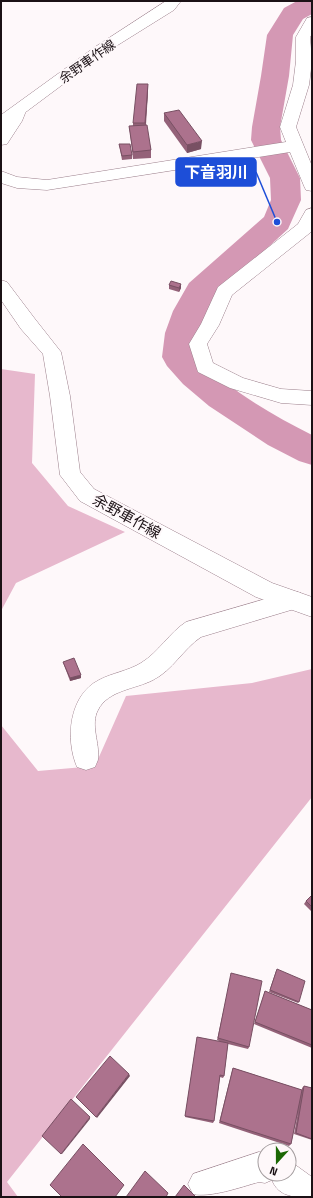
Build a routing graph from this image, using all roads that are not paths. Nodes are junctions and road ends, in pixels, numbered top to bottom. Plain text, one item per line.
1 (174, 1) edge
2 (312, 21) edge
3 (18, 111) junction
4 (1, 122) edge
5 (1, 140) edge
6 (295, 146) junction
7 (1, 176) edge
8 (312, 186) edge
9 (312, 214) edge
10 (1, 286) edge
11 (312, 398) edge
12 (302, 603) edge
13 (86, 759) dead end
14 (257, 1168) edge
15 (294, 1182) edge
16 (203, 1184) dead end
17 (312, 1196) edge

1 - 3 street, 余野車作線
2 - 6 street
3 - 4 street, 余野車作線
3 - 5 street
6 - 7 street
6 - 8 street
9 - 11 street
10 - 12 street, 余野車作線
12 - 13 street
14 - 16 street
15 - 17 street

